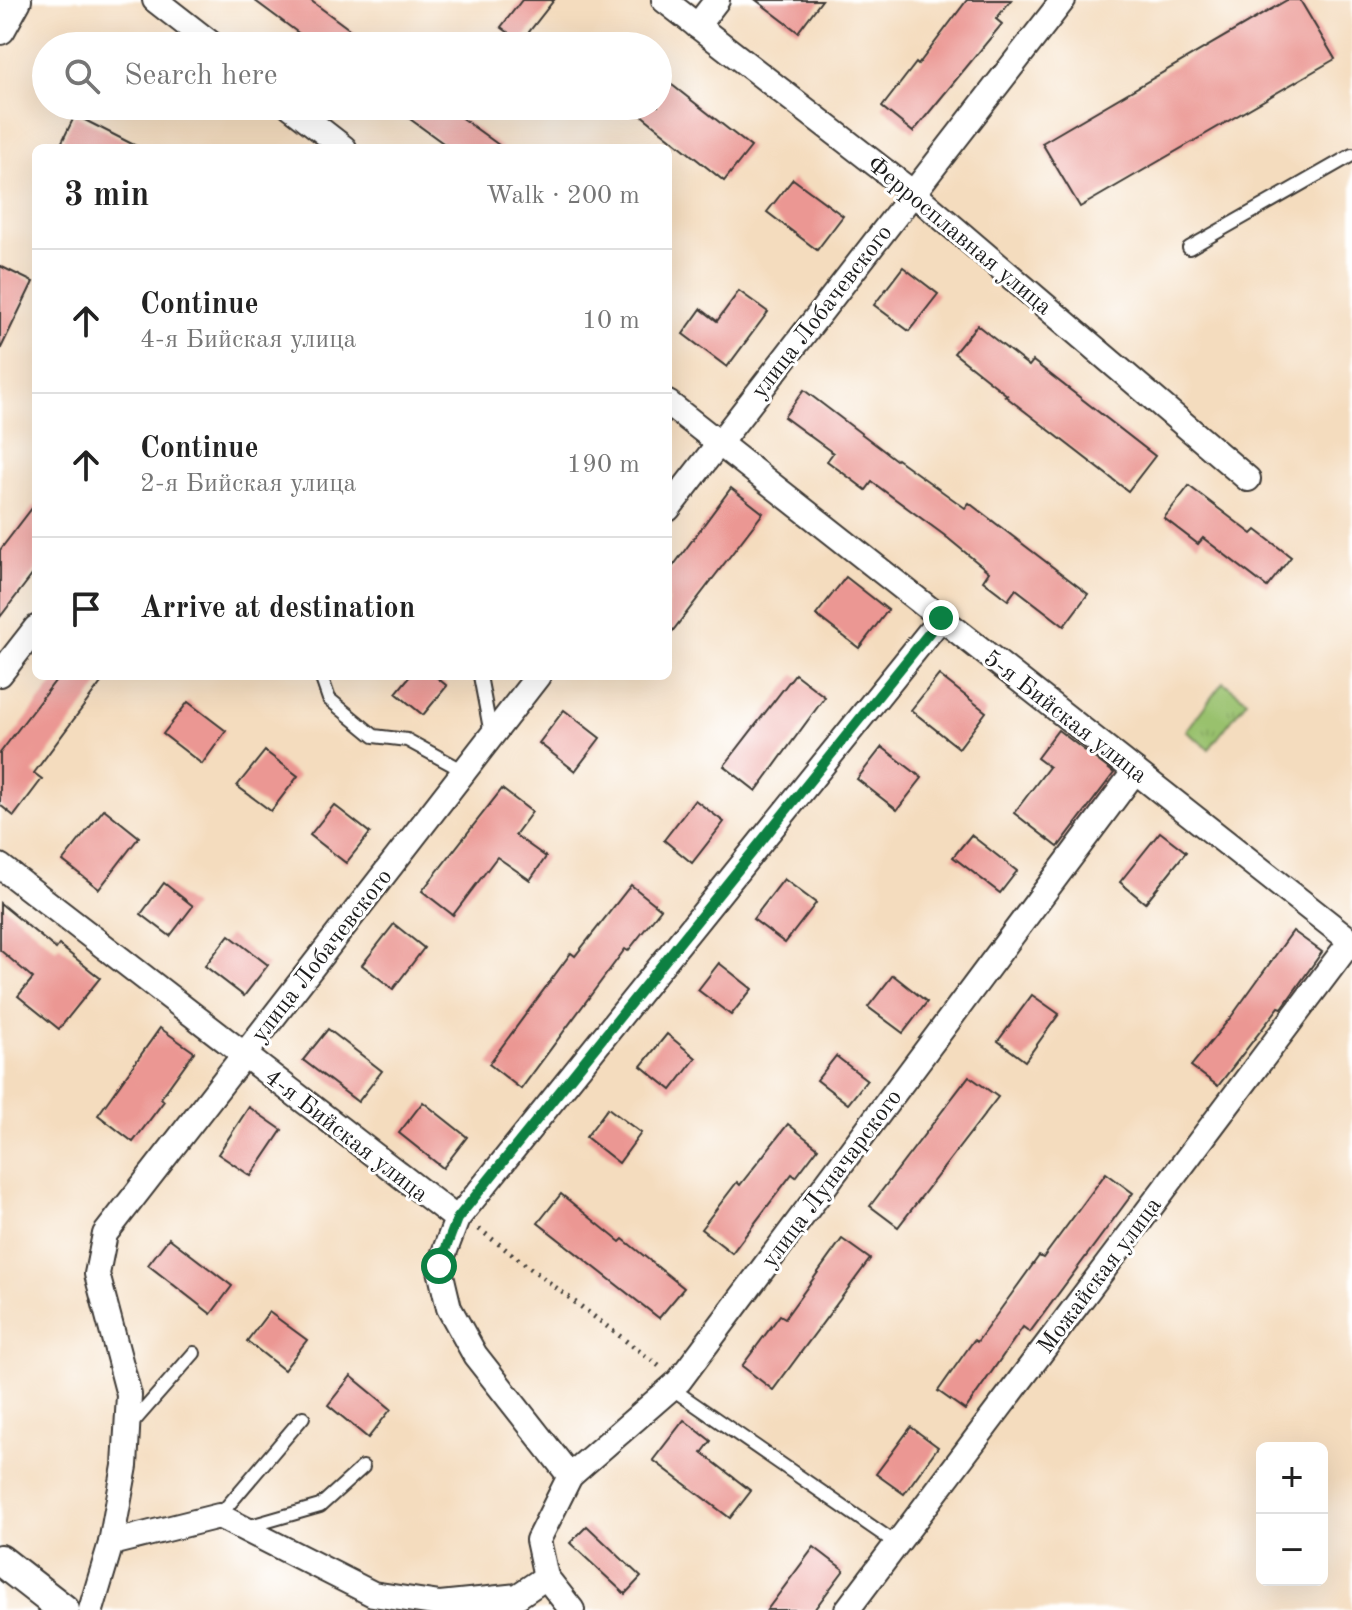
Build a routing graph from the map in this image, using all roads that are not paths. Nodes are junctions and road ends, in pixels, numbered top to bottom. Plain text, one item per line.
1 (16, 0) edge
2 (155, 0) edge
3 (664, 0) edge
4 (717, 0) edge
5 (1063, 0) edge
6 (697, 26) junction
7 (0, 29) edge
8 (196, 32) edge
9 (308, 120) edge
10 (339, 144) edge
11 (1352, 155) edge
12 (913, 193) junction
13 (1189, 248) dead end
14 (672, 406) edge
15 (719, 443) junction
16 (1248, 479) dead end
17 (672, 504) edge
18 (941, 618) junction
19 (32, 633) edge
20 (0, 674) edge
21 (322, 680) edge
22 (481, 680) edge
23 (535, 680) edge
24 (491, 737) junction
25 (464, 771) junction
26 (1135, 771) junction
27 (0, 866) edge
28 (1351, 941) edge
29 (244, 1055) junction
30 (458, 1217) junction
31 (194, 1353) dead end
32 (675, 1384) junction
33 (303, 1417) dead end
34 (127, 1429) junction
35 (363, 1467) dead end
36 (570, 1476) junction
37 (219, 1516) junction
38 (244, 1528) junction
39 (111, 1543) junction
40 (897, 1544) junction
41 (0, 1560) edge
42 (546, 1577) junction
43 (64, 1610) edge
44 (91, 1610) edge
45 (572, 1610) edge
46 (847, 1610) edge

1 - 7 street
2 - 8 street
3 - 6 street, Ферросплавная улица
4 - 6 street
5 - 12 street, улица Лобачевского
6 - 12 street, Ферросплавная улица
9 - 10 street
11 - 13 lane
12 - 15 street, улица Лобачевского
12 - 16 street, Ферросплавная улица
14 - 15 street, 5-я Бийская улица
15 - 17 street, улица Лобачевского
15 - 18 street, 5-я Бийская улица
18 - 26 street, 5-я Бийская улица
18 - 30 street
19 - 20 street
21 - 25 lane
22 - 24 lane
23 - 24 street, улица Лобачевского
24 - 25 street, улица Лобачевского
25 - 29 street, улица Лобачевского
26 - 28 street, 5-я Бийская улица
26 - 32 street, улица Луначарского
27 - 29 street, 4-я Бийская улица
28 - 40 street, Можайская улица
29 - 30 street, 4-я Бийская улица
29 - 34 street, улица Лобачевского
30 - 36 street
31 - 34 lane
32 - 36 street, улица Луначарского
32 - 40 lane
33 - 37 lane
34 - 39 street
35 - 38 lane
36 - 42 street, улица Луначарского
37 - 38 street
37 - 39 street
38 - 42 street
39 - 44 street
40 - 46 street, Можайская улица
41 - 43 street
42 - 45 street

